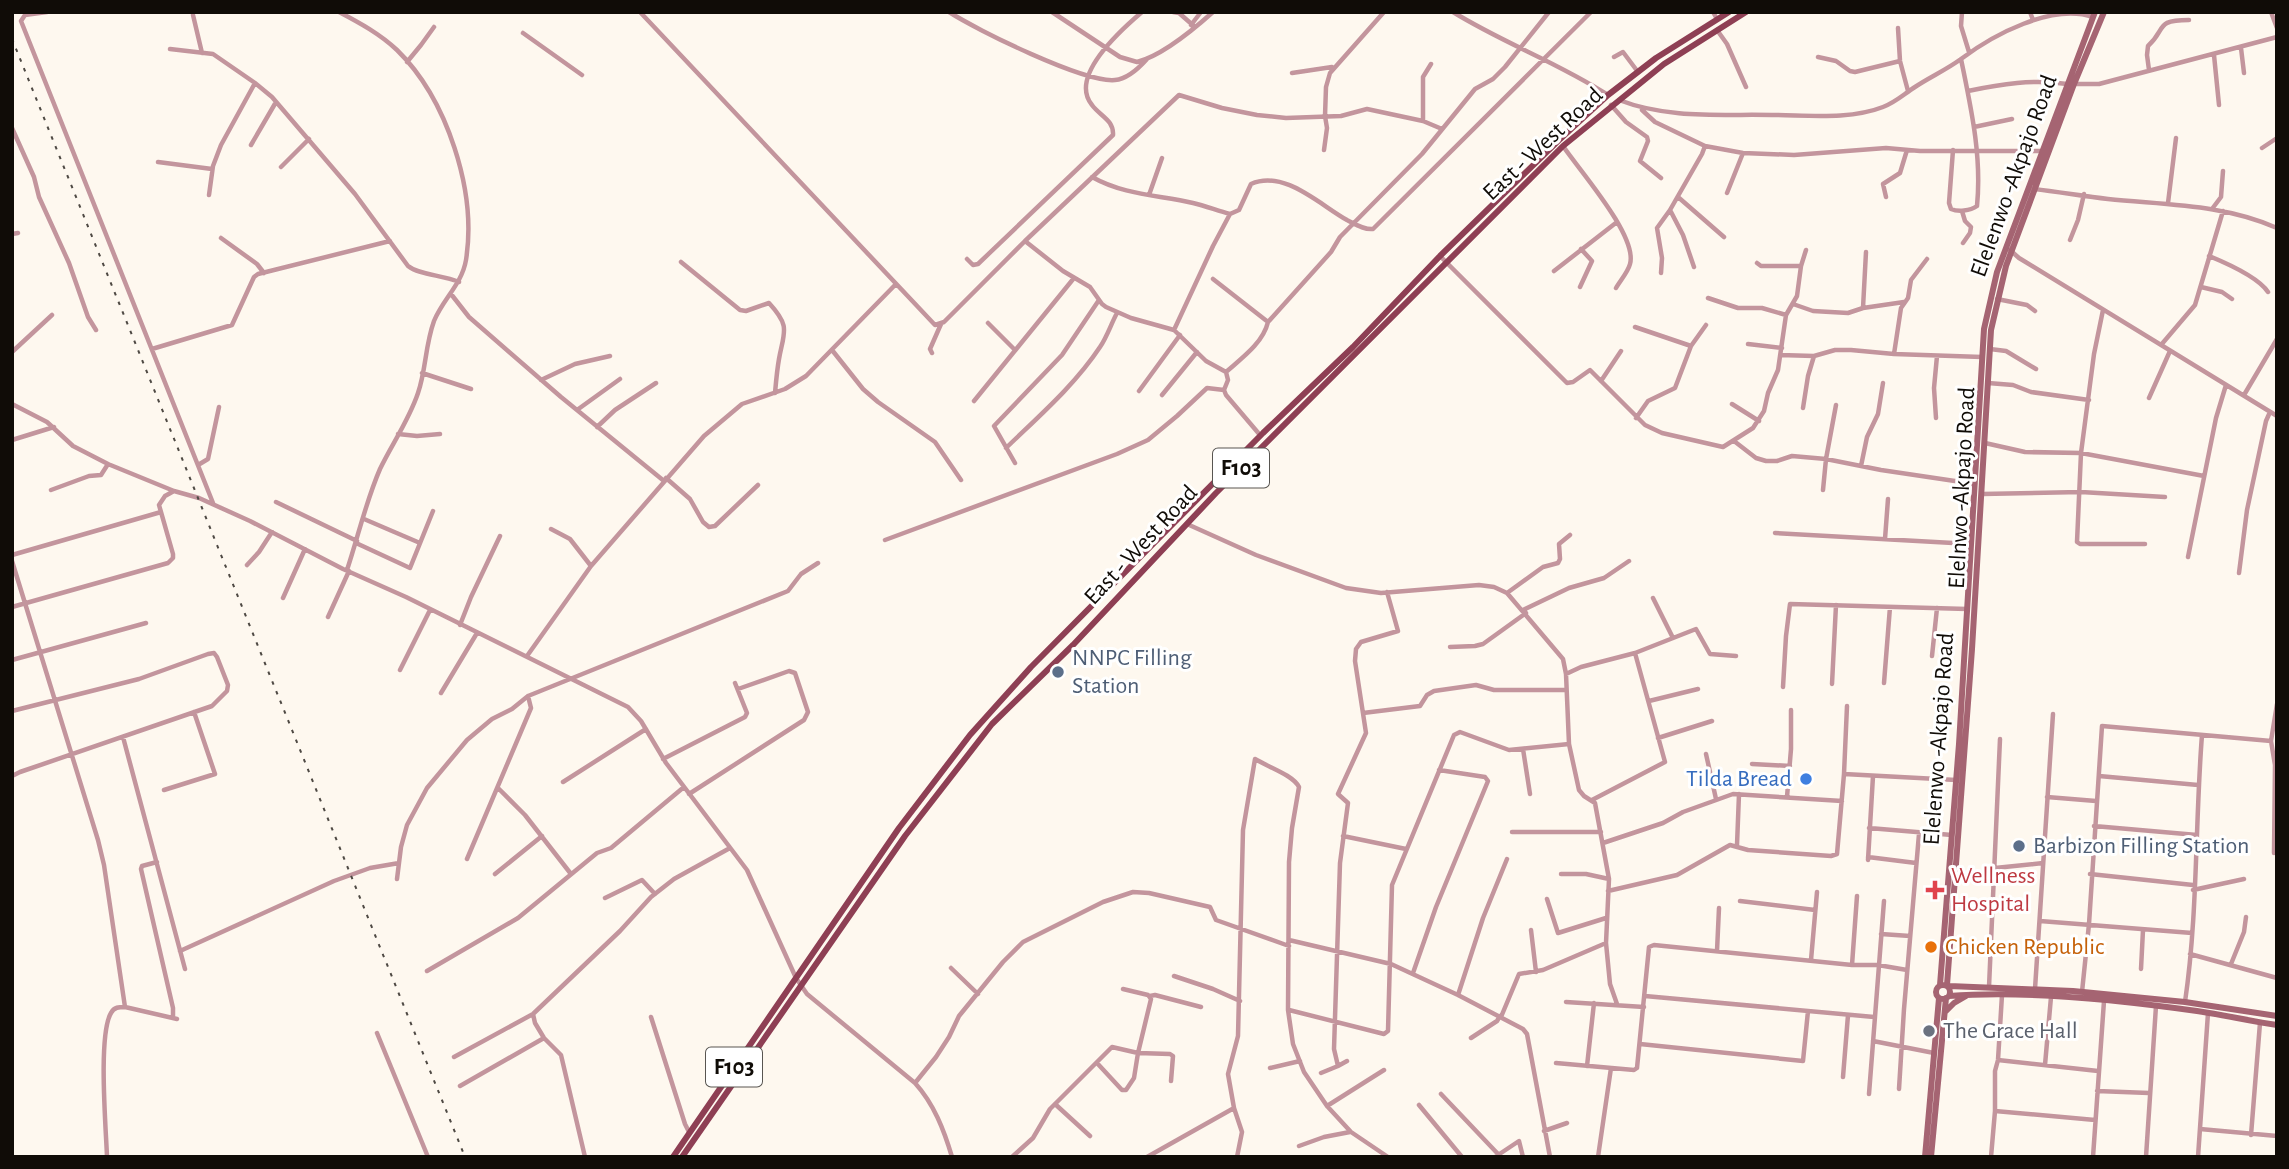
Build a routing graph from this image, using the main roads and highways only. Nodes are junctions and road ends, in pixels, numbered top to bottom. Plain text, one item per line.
1 (1729, 12) edge
2 (1746, 12) edge
3 (2104, 12) edge
4 (2094, 14) edge
5 (1715, 16) edge
6 (2070, 84) junction
7 (2009, 250) junction
8 (2006, 258) junction
9 (1949, 970) junction
10 (1945, 985) junction
11 (1964, 986) junction
12 (1968, 995) junction
13 (1945, 997) junction
14 (1945, 1012) junction
15 (2277, 1016) edge
16 (2277, 1025) edge
17 (673, 1157) edge
18 (682, 1157) edge
19 (1925, 1157) edge
20 (1931, 1157) edge

1 - 5 main road, East - West Road / F103
2 - 18 main road, East - West Road / F103
3 - 6 main road
4 - 6 main road, Elelenwo -Akpajo Road
5 - 17 main road, East - West Road / F103
6 - 7 main road
6 - 7 main road, Elelenwo -Akpajo Road
7 - 8 main road, Elelenwo -Akpajo Road
8 - 9 main road, Elelnwo -Akpajo Road
8 - 10 main road, Elelenwo -Akpajo Road
9 - 10 main road, Elelnwo -Akpajo Road
9 - 11 main road
10 - 11 main road
10 - 13 main road
10 - 13 main road
11 - 15 main road
12 - 13 main road
12 - 14 main road
12 - 16 main road
13 - 14 main road
13 - 19 main road
14 - 20 main road

